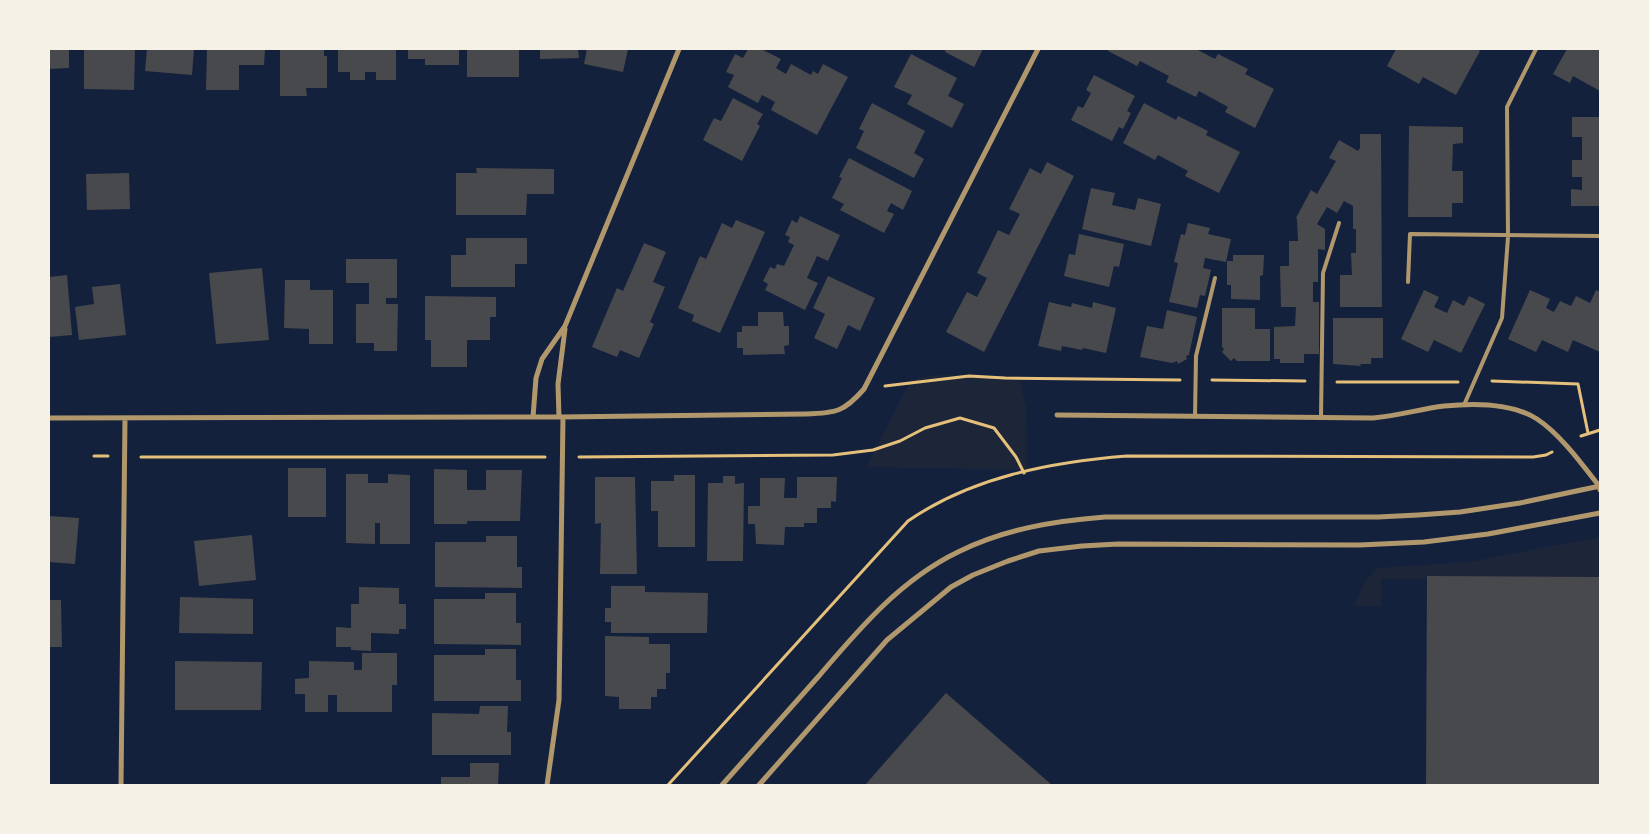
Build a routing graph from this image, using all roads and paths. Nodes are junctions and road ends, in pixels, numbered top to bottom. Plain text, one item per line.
1 (679, 49) edge
2 (1038, 49) edge
3 (1536, 49) edge
4 (1340, 223) dead end
5 (1600, 236) edge
6 (1508, 237) junction
7 (1215, 278) dead end
8 (1408, 282) dead end
9 (565, 326) junction
10 (1196, 380) junction
11 (1321, 382) junction
12 (1475, 382) junction
13 (864, 388) junction
14 (1464, 406) junction
15 (1057, 416) dead end
16 (1195, 416) junction
17 (533, 417) junction
18 (561, 417) junction
19 (1321, 417) junction
20 (49, 418) edge
21 (125, 418) junction
22 (1588, 433) dead end
23 (1600, 487) edge
24 (1600, 513) edge
25 (121, 785) edge
26 (547, 785) edge
27 (722, 785) edge
28 (759, 785) edge

1 - 9 street
2 - 13 street
3 - 6 lane
4 - 11 lane
5 - 6 lane
6 - 8 lane
6 - 12 lane
7 - 10 lane
9 - 17 street
9 - 18 street
10 - 11 path
10 - 13 path
10 - 16 lane
11 - 12 path
11 - 19 lane
12 - 14 lane
12 - 22 path
13 - 18 street
14 - 19 street
14 - 23 street
15 - 16 street
16 - 19 street
17 - 18 street
17 - 21 street
18 - 26 street
20 - 21 street
21 - 25 street
23 - 27 street
24 - 28 street

